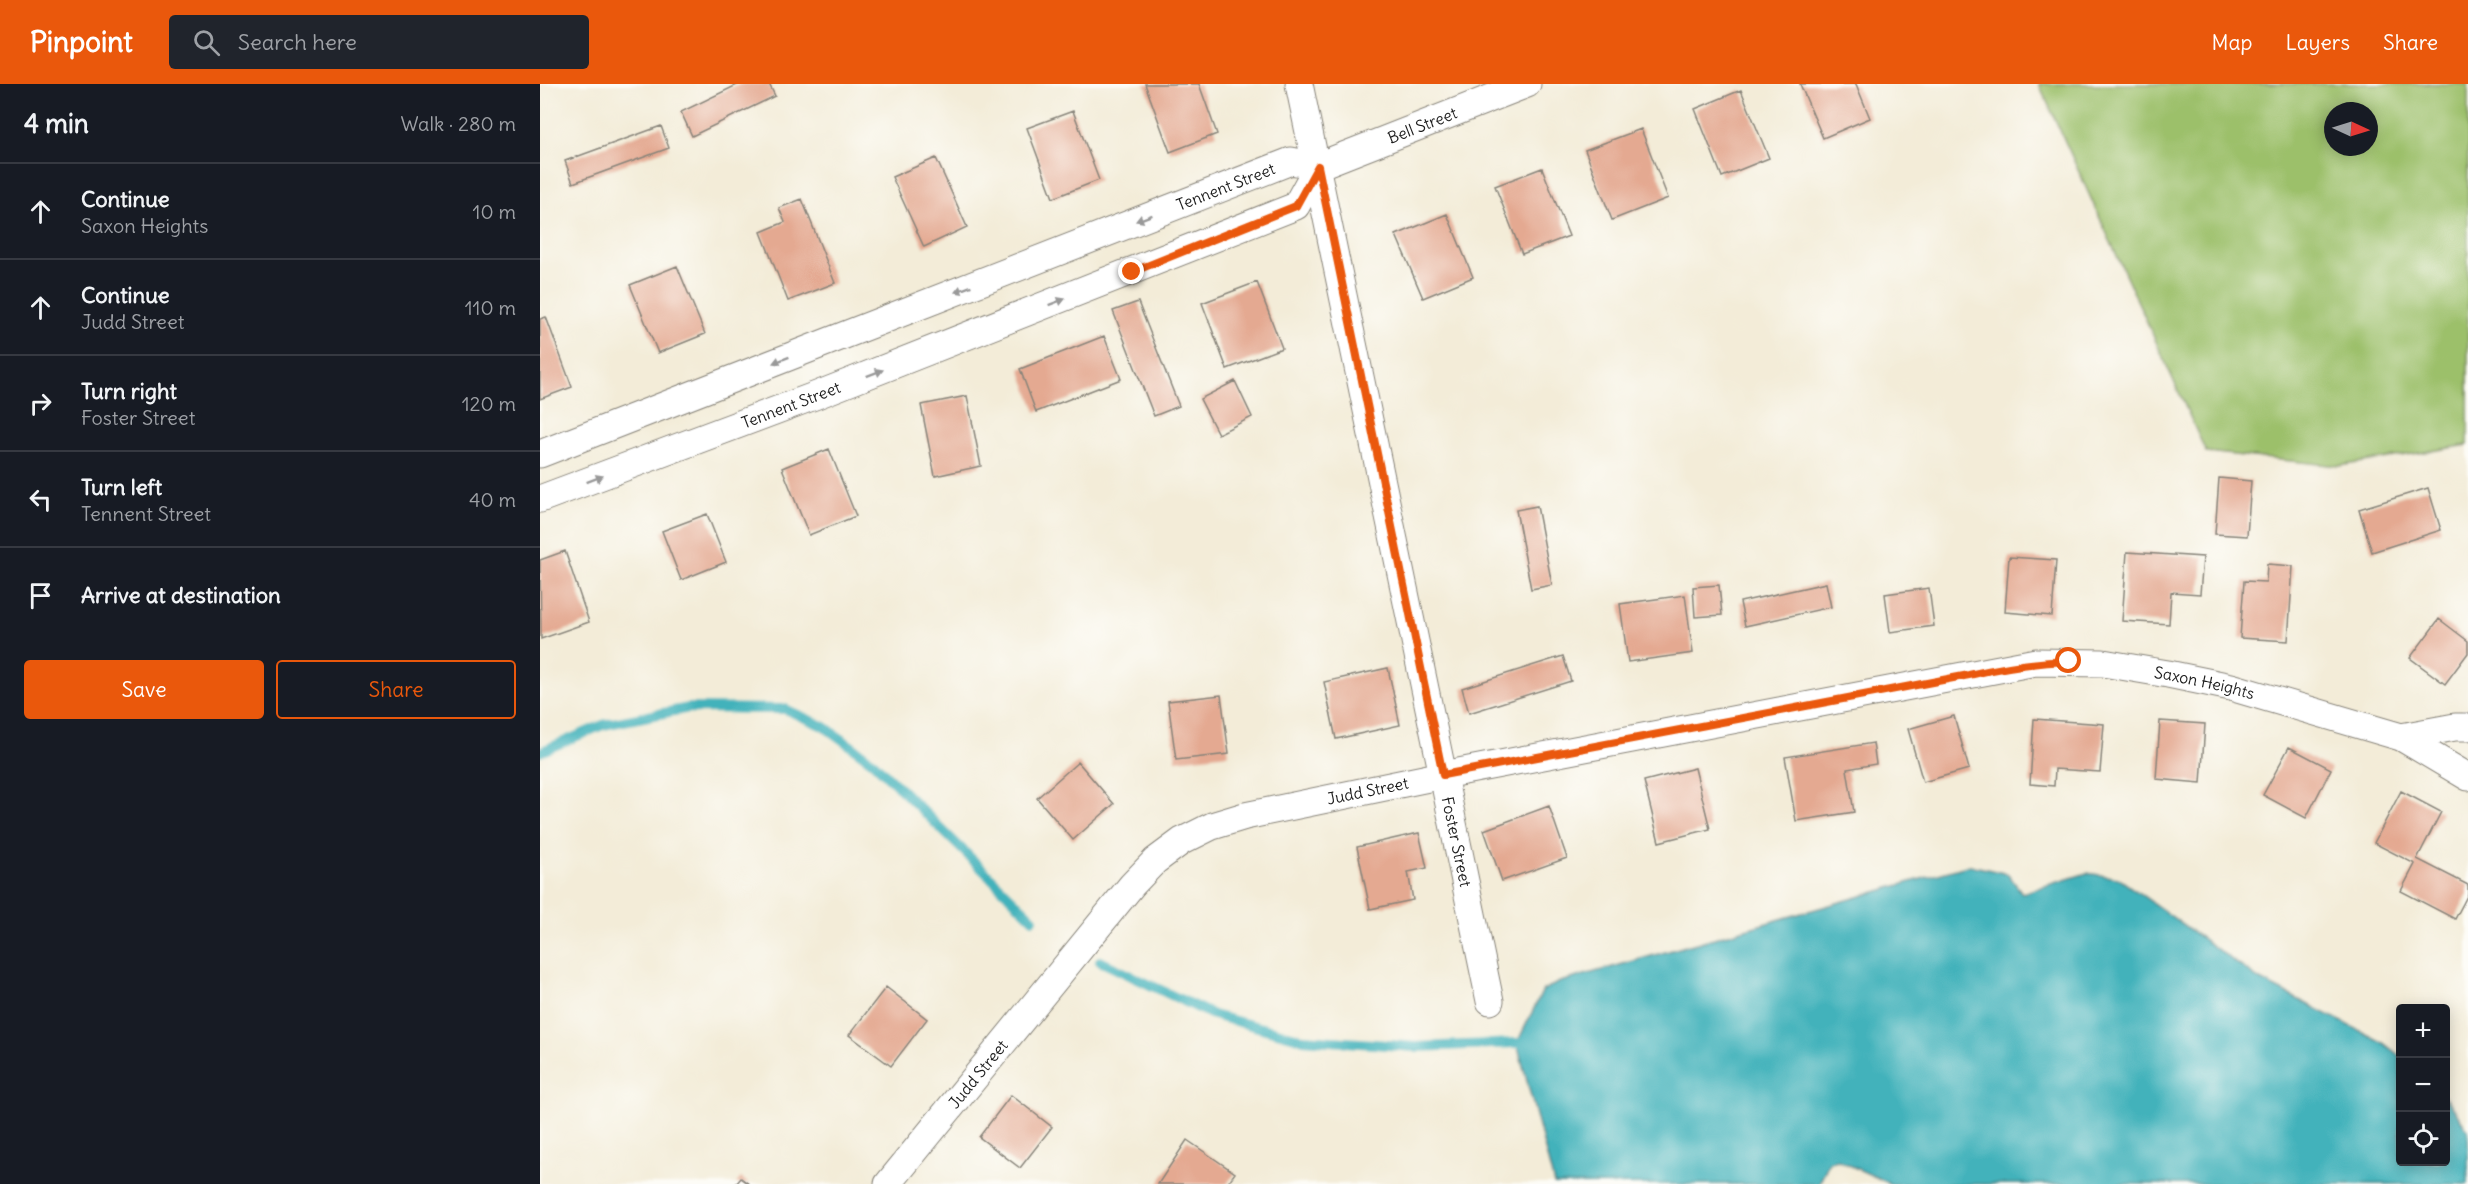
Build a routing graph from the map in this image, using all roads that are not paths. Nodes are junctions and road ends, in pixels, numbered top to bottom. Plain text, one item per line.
1 (1299, 84) edge
2 (1527, 84) edge
3 (1318, 166) junction
4 (540, 454) edge
5 (540, 499) edge
6 (2002, 667) joint
7 (2468, 727) edge
8 (2401, 737) junction
9 (1443, 775) junction
10 (2468, 777) edge
11 (1490, 1001) dead end
12 (888, 1184) edge

1 - 3 street, Foster Street
2 - 3 street, Bell Street
3 -> 4 street, Tennent Street
5 -> 3 street, Tennent Street
3 - 9 street, Foster Street
6 - 8 street, Saxon Heights
6 - 9 street, Judd Street
7 - 8 street, Saxon Heights
8 - 10 street, Saxon Heights
9 - 11 street, Foster Street
9 - 12 street, Judd Street

